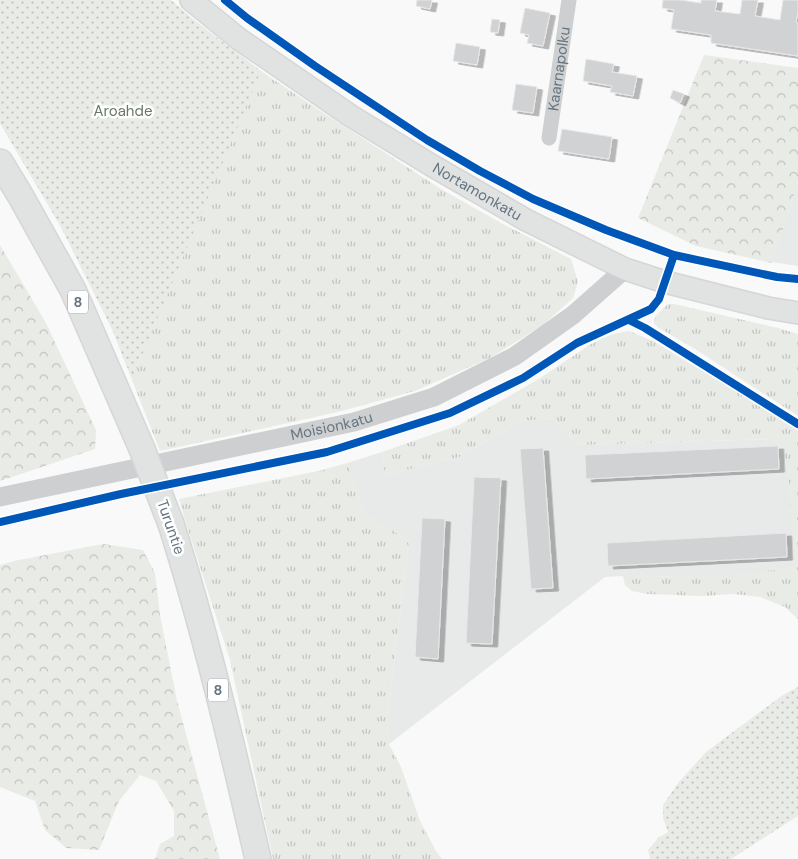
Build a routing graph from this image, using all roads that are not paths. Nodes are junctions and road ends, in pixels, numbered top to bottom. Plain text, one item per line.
1 (191, 0) edge
2 (569, 0) edge
3 (549, 138) dead end
4 (0, 162) edge
5 (625, 269) junction
6 (798, 313) edge
7 (0, 498) edge
8 (258, 859) edge

1 - 5 main road, Nortamonkatu
2 - 3 street, Kaarnapolku
4 - 8 highway, Turuntie / 8, bridge
5 - 6 main road, Nortamonkatu
5 - 7 street, Moisionkatu

